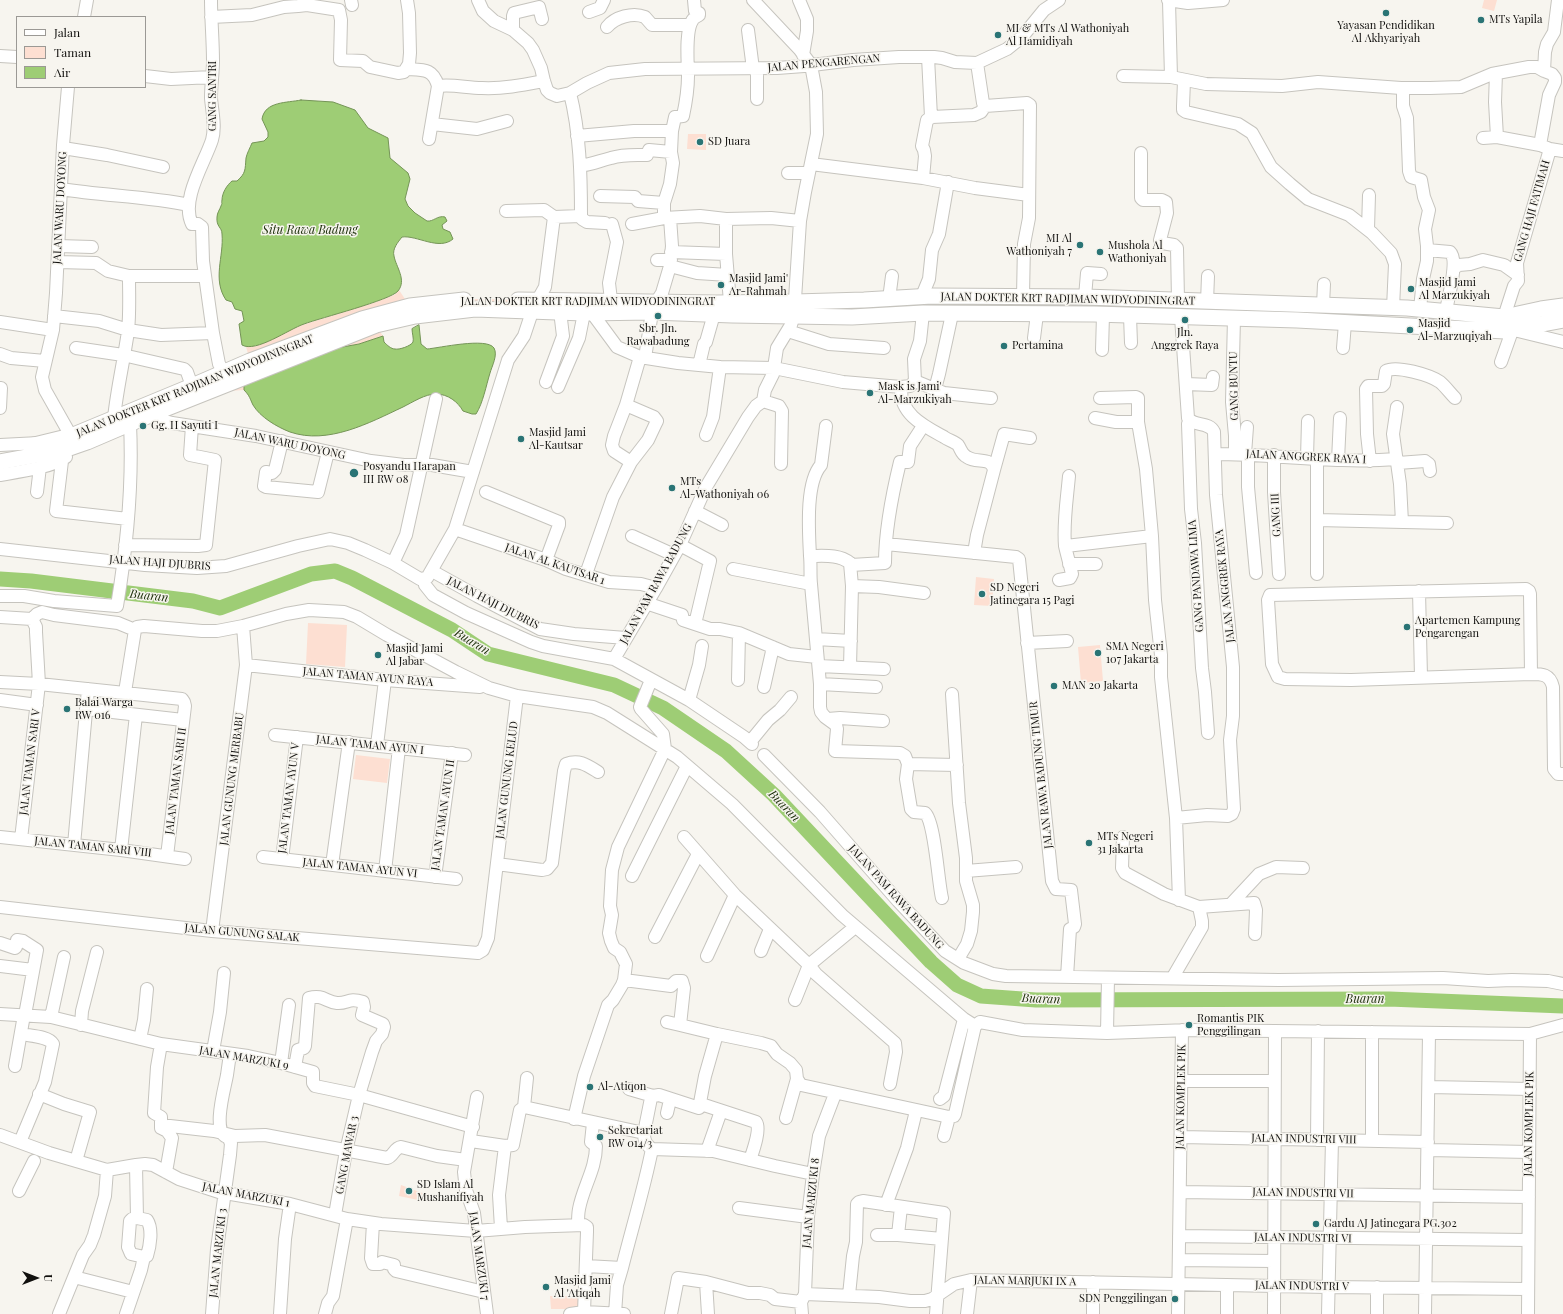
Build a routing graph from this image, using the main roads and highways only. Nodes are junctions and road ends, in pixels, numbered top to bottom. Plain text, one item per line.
1 (534, 305) junction
2 (654, 306) junction
3 (1563, 306) edge
4 (794, 309) junction
5 (1563, 320) edge
6 (76, 440) junction
7 (0, 451) edge
8 (0, 462) edge

1 - 2 main road, JALAN DOKTER KRT RADJIMAN WIDYODININGRAT
1 - 2 main road, JALAN DOKTER KRT RADJIMAN WIDYODININGRAT
1 - 6 main road, JALAN DOKTER KRT RADJIMAN WIDYODININGRAT
1 - 6 main road, JALAN DOKTER KRT RADJIMAN WIDYODININGRAT
2 - 4 main road, JALAN DOKTER KRT RADJIMAN WIDYODININGRAT
2 - 4 main road, JALAN DOKTER KRT RADJIMAN WIDYODININGRAT
3 - 4 main road, JALAN DOKTER KRT RADJIMAN WIDYODININGRAT
4 - 5 main road, JALAN DOKTER KRT RADJIMAN WIDYODININGRAT
6 - 7 main road, JALAN DOKTER KRT RADJIMAN WIDYODININGRAT
6 - 8 main road, JALAN DOKTER KRT RADJIMAN WIDYODININGRAT

